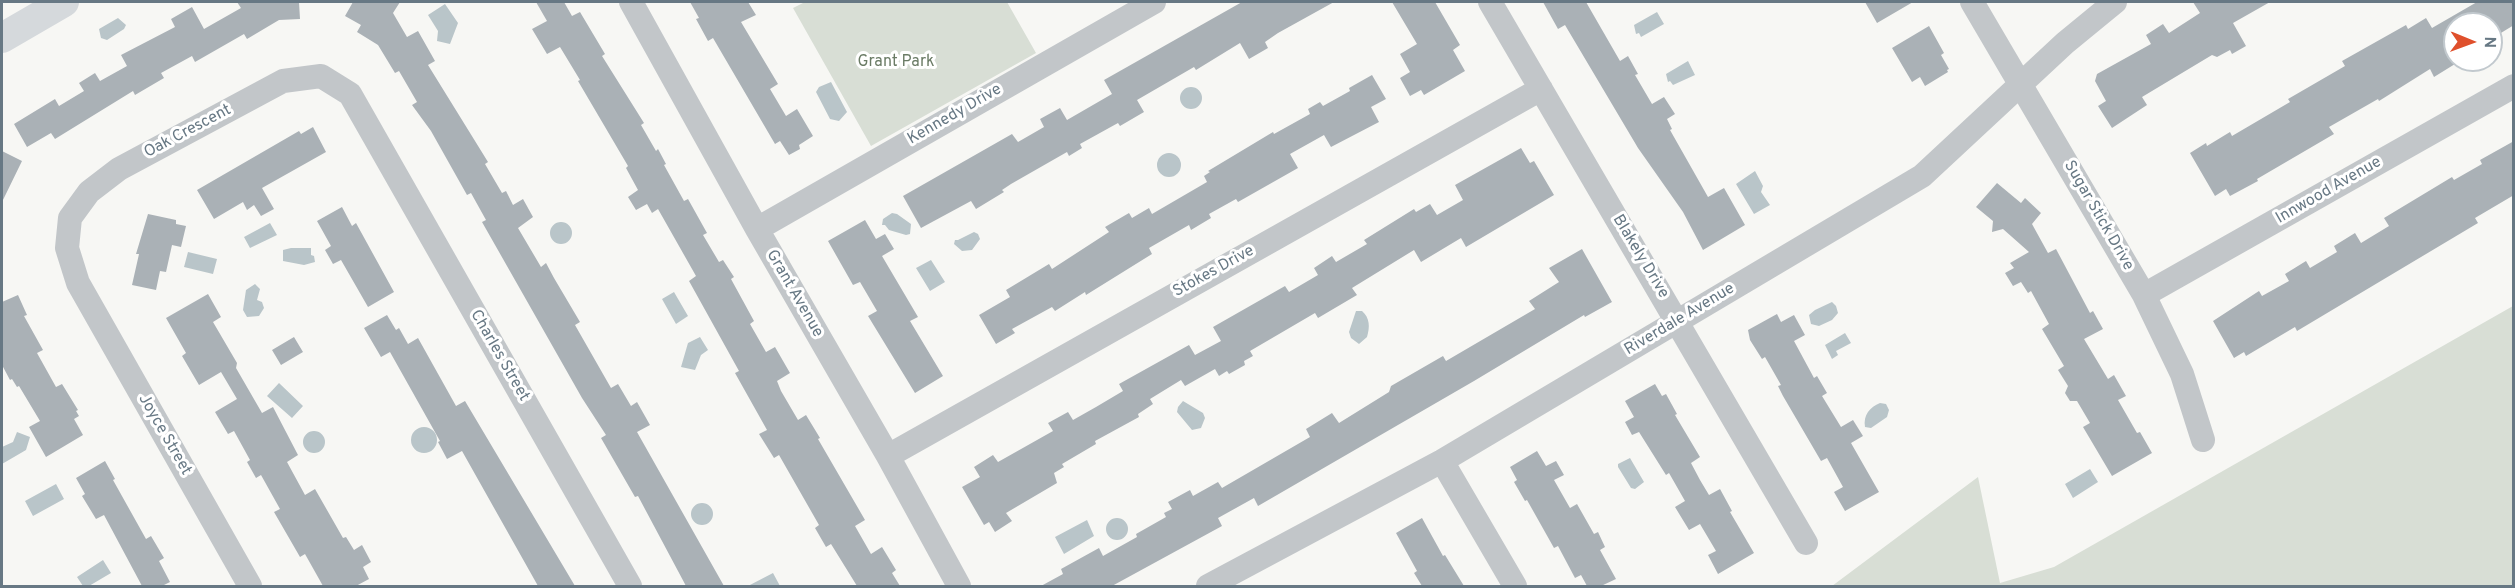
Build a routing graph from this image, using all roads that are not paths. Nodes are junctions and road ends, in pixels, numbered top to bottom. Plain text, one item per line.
1 (64, 2) edge
2 (631, 2) edge
3 (1154, 2) edge
4 (1490, 2) edge
5 (1972, 2) edge
6 (2115, 2) edge
7 (2, 38) edge
8 (2020, 85) junction
9 (2514, 86) edge
10 (1541, 89) junction
11 (368, 125) joint
12 (757, 229) junction
13 (78, 283) joint
14 (2144, 295) junction
15 (1678, 322) junction
16 (2202, 440) dead end
17 (888, 456) junction
18 (1442, 461) junction
19 (1806, 543) dead end
20 (1221, 584) edge
21 (250, 586) edge
22 (630, 586) edge
23 (959, 586) edge
24 (1515, 586) edge

1 - 7 main road
2 - 12 street, Grant Avenue
3 - 12 street, Kennedy Drive
4 - 10 street, Blakely Drive
5 - 8 street, Sugar Stick Drive
6 - 8 street, Riverdale Avenue
8 - 14 street, Sugar Stick Drive
8 - 15 street, Riverdale Avenue
9 - 14 street, Innwood Avenue
10 - 15 street, Blakely Drive
10 - 17 street, Stokes Drive
11 - 13 street, Oak Crescent
11 - 22 street, Charles Street
12 - 17 street, Grant Avenue
13 - 21 street, Joyce Street
14 - 16 street, Sugar Stick Drive
15 - 18 street, Riverdale Avenue
15 - 19 street, Blakely Drive
17 - 23 street, Grant Avenue
18 - 20 street, Riverdale Avenue
18 - 24 street

